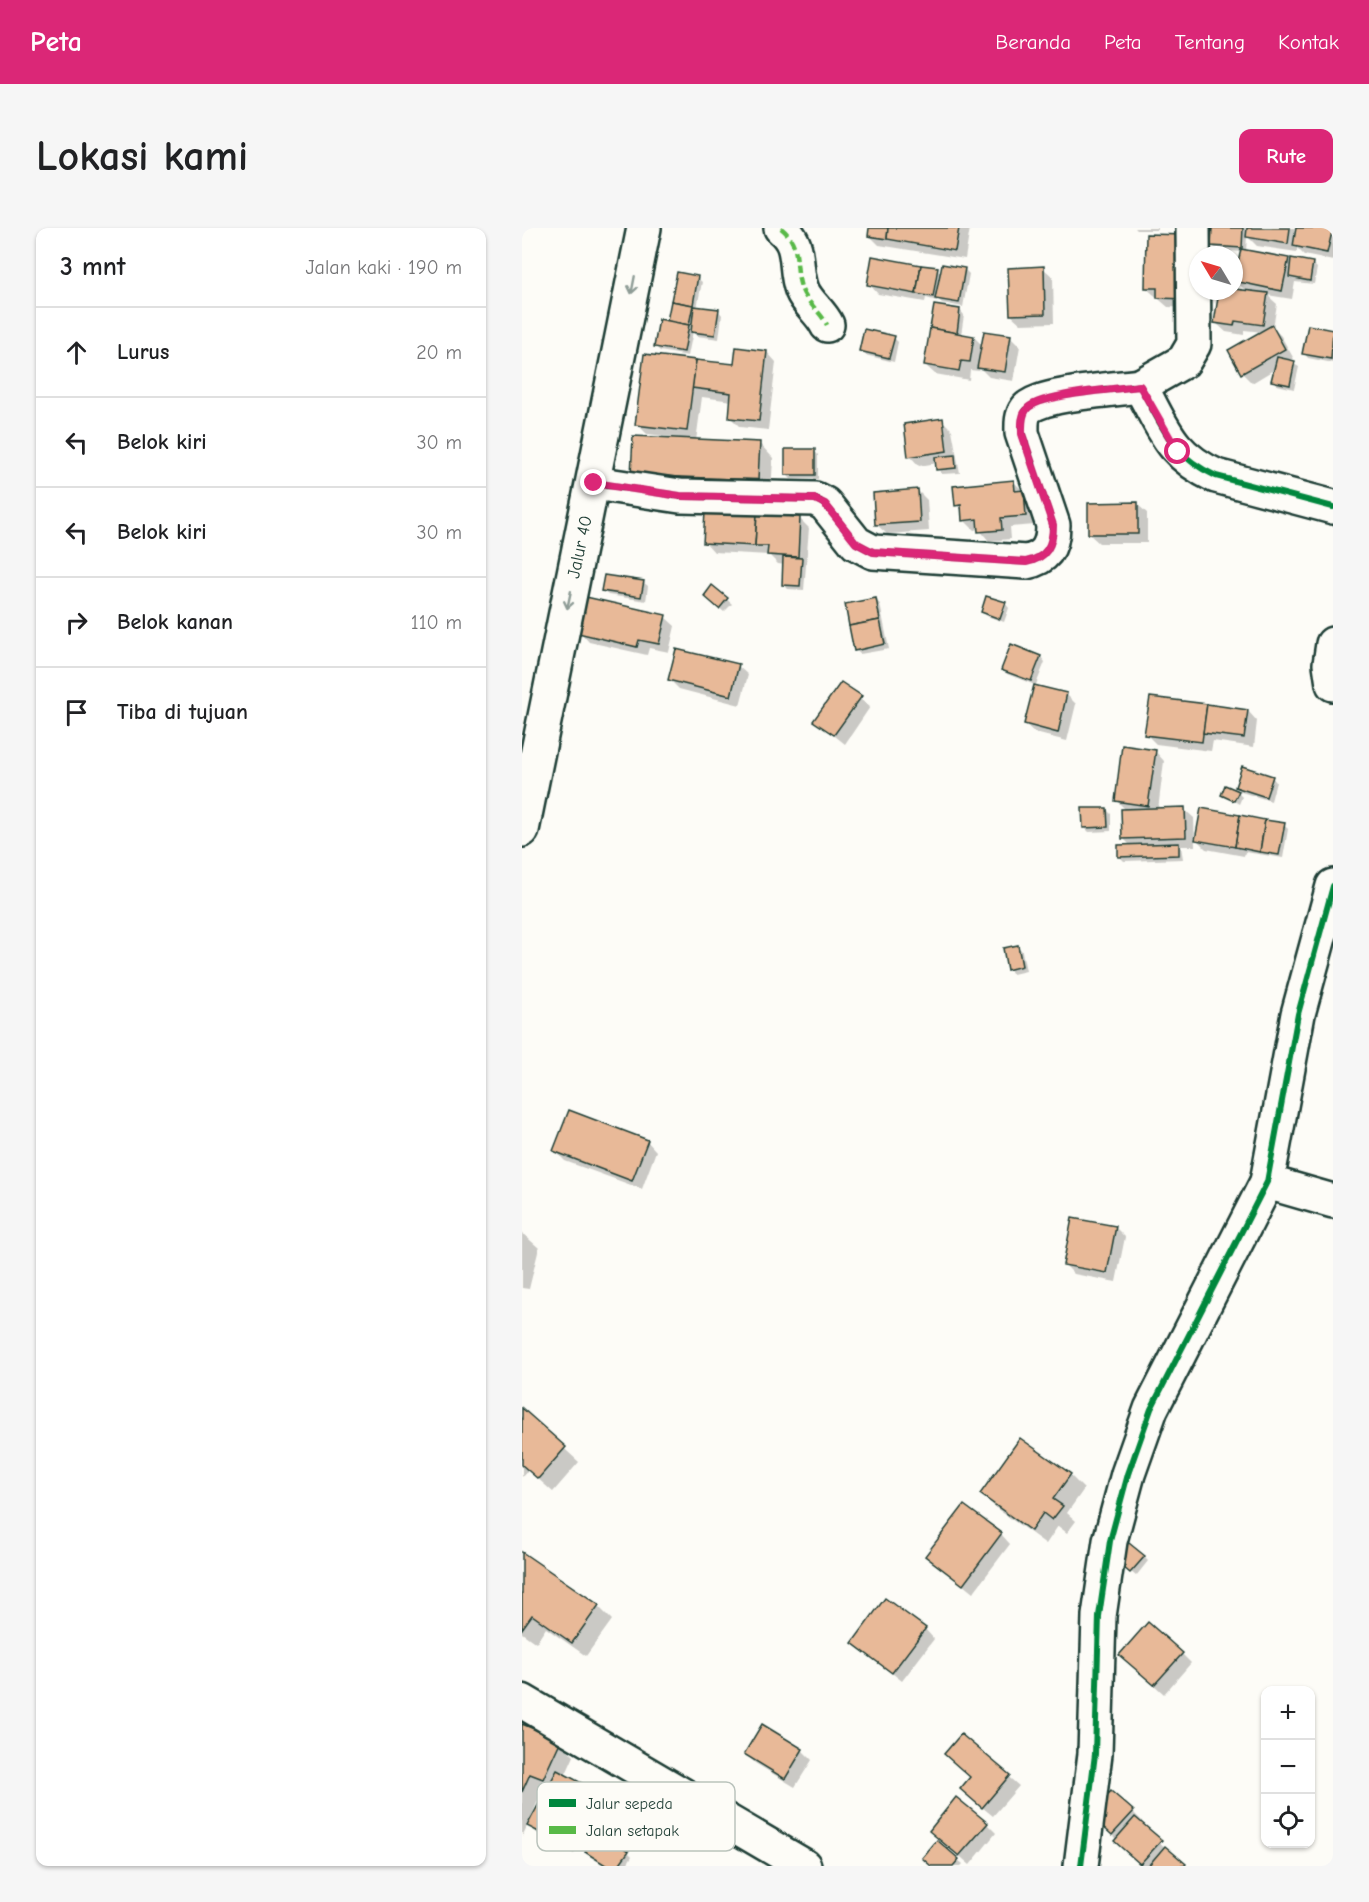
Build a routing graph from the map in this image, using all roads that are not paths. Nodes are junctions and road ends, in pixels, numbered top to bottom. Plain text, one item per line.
1 (644, 228) edge
2 (781, 228) edge
3 (1193, 228) edge
4 (827, 325) dead end
5 (1140, 386) junction
6 (594, 483) junction
7 (1333, 507) edge
8 (1333, 644) edge
9 (1333, 684) edge
10 (522, 830) edge
11 (1333, 886) edge
12 (1267, 1182) junction
13 (1333, 1201) edge
14 (522, 1701) edge
15 (660, 1782) edge
16 (735, 1826) edge
17 (804, 1866) edge
18 (1081, 1866) edge

1 -> 6 main road, Jalur 40
2 - 4 main road
3 - 5 main road
5 - 6 main road
5 - 7 main road
6 -> 10 main road, Jalur 40
8 - 9 main road
11 - 12 main road
12 - 13 main road
12 - 18 main road
14 - 15 main road
16 - 17 main road

